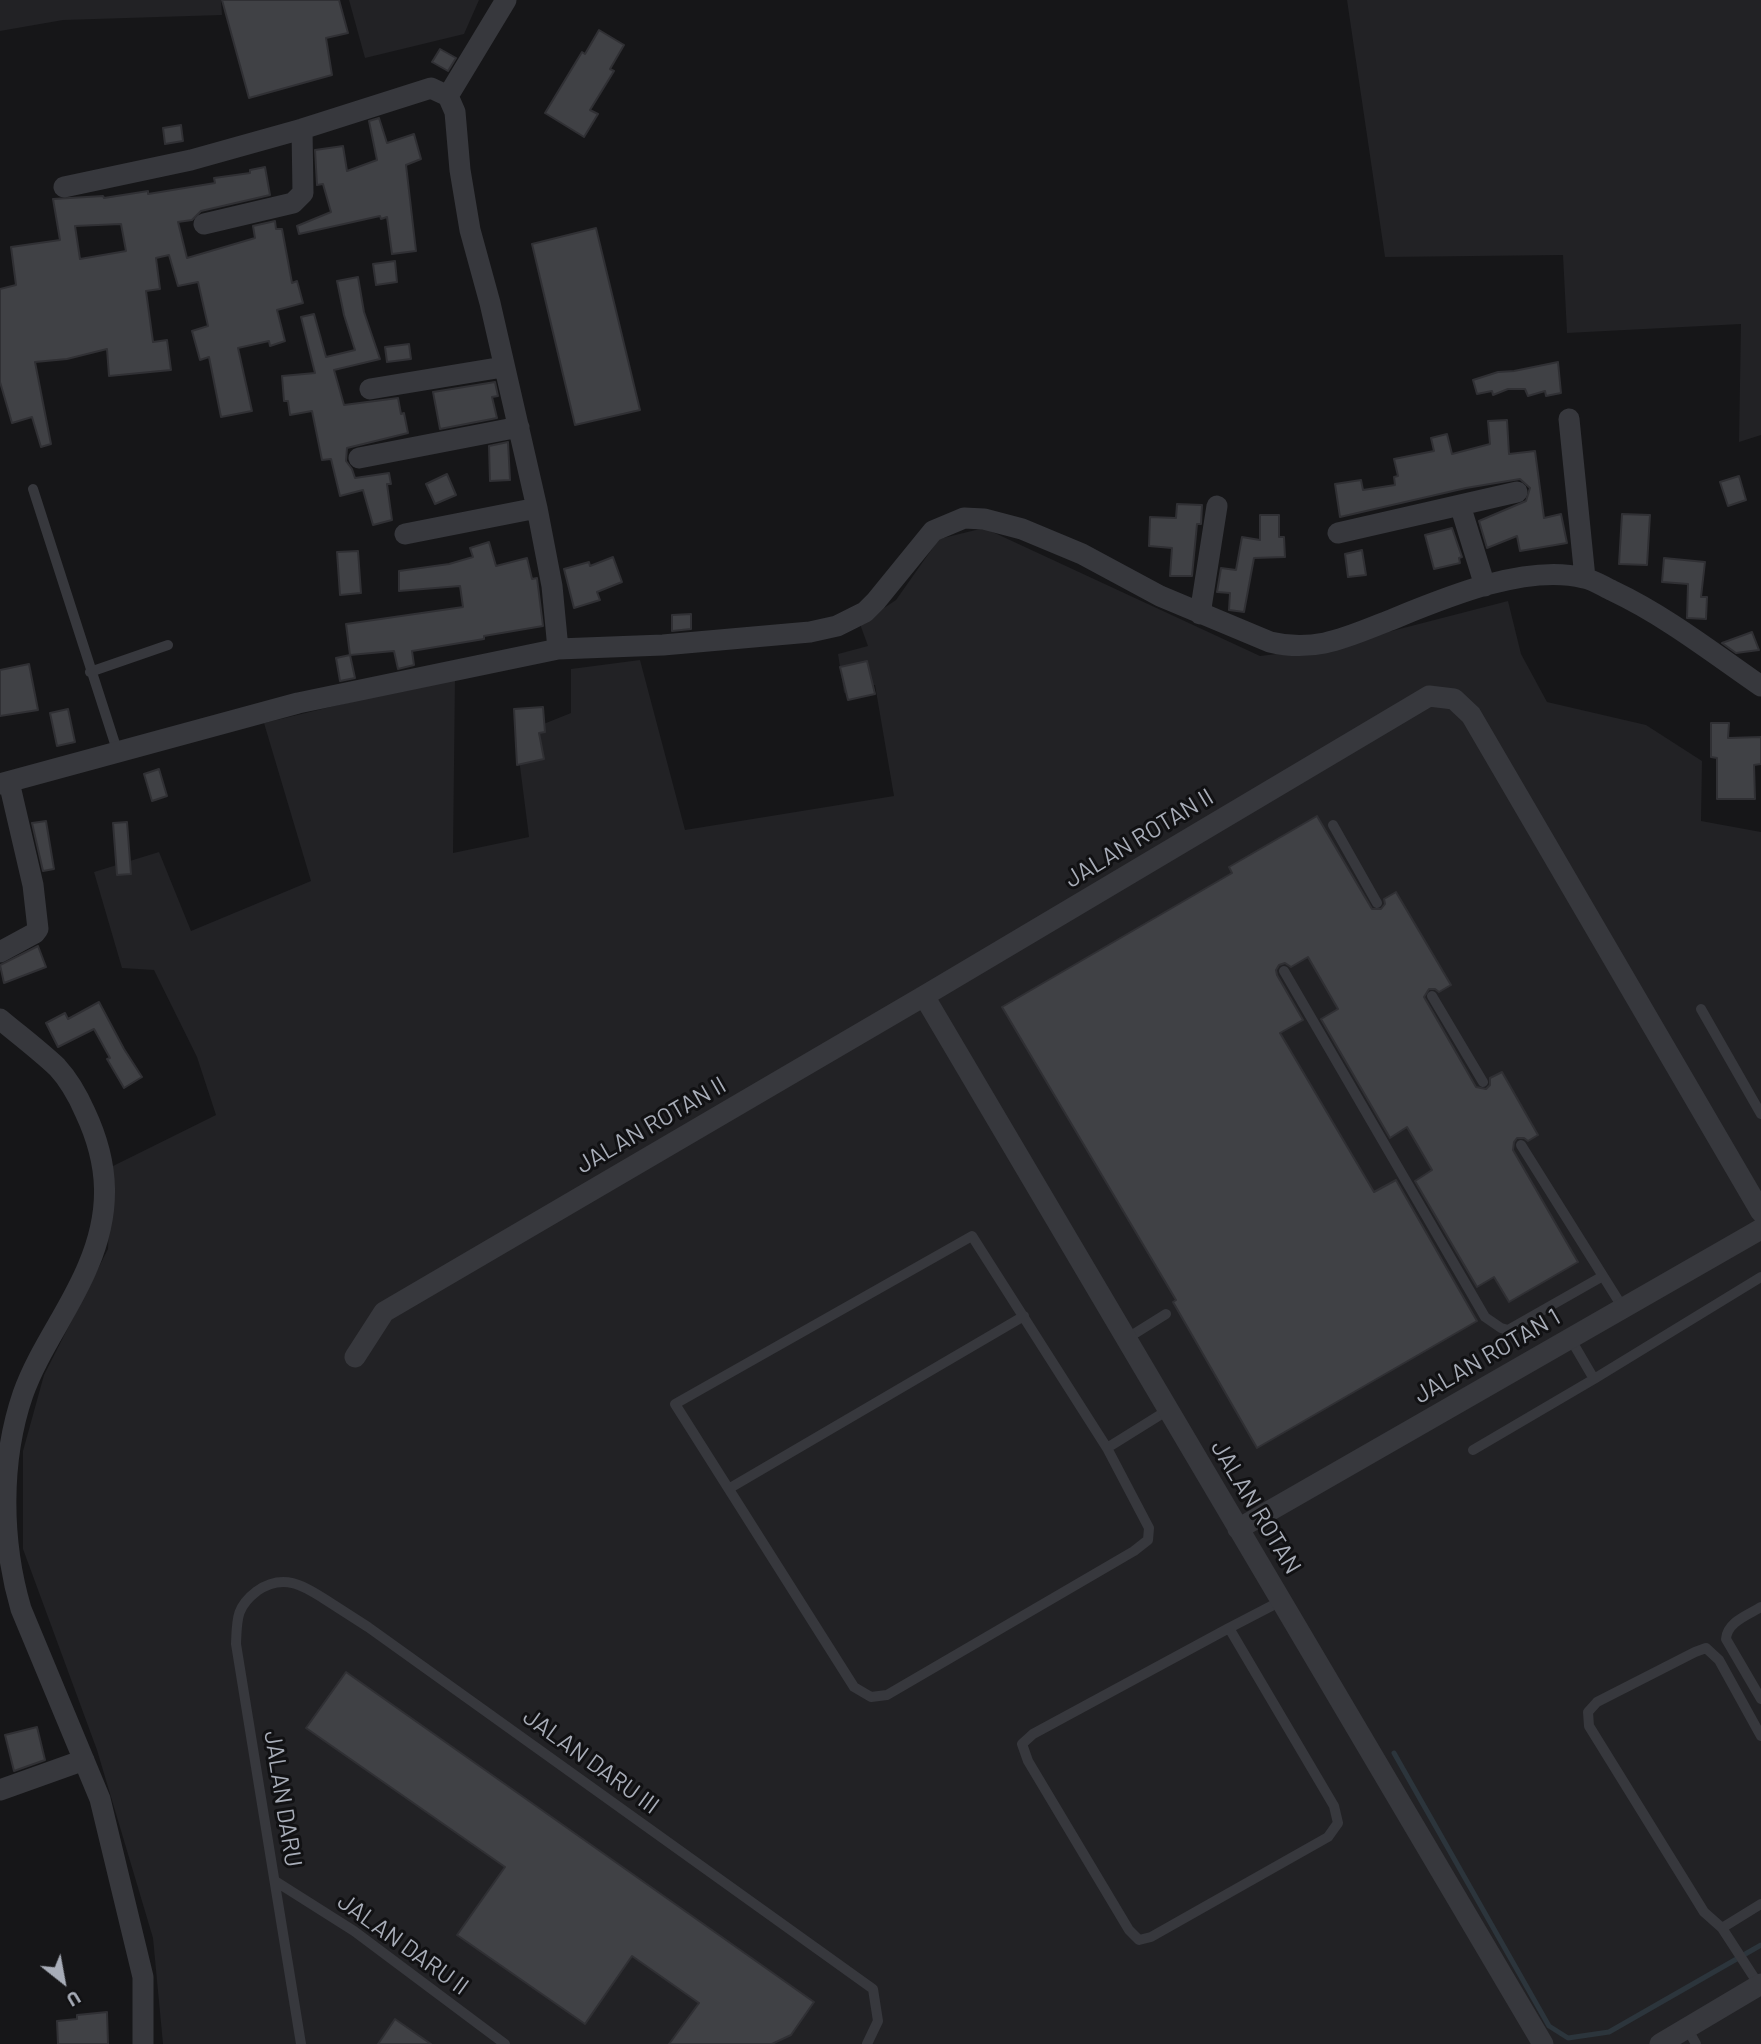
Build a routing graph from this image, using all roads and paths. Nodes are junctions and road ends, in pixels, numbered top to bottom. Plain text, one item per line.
1 (506, 0) edge
2 (448, 96) junction
3 (302, 129) junction
4 (64, 187) dead end
5 (204, 223) dead end
6 (503, 367) junction
7 (370, 389) dead end
8 (1569, 419) dead end
9 (519, 427) junction
10 (359, 458) dead end
11 (33, 489) dead end
12 (1517, 492) dead end
13 (1460, 505) junction
14 (1217, 506) dead end
15 (537, 509) junction
16 (1338, 533) dead end
17 (405, 534) dead end
18 (1585, 578) junction
19 (1485, 586) junction
20 (1200, 614) junction
21 (168, 645) dead end
22 (558, 649) junction
23 (90, 672) junction
24 (1761, 686) edge
25 (118, 753) junction
26 (5, 783) edge
27 (1333, 825) dead end
28 (1377, 903) dead end
29 (0, 952) edge
30 (1284, 971) dead end
31 (924, 996) junction
32 (1432, 996) dead end
33 (1701, 1009) dead end
34 (0, 1019) edge
35 (1483, 1082) dead end
36 (1761, 1114) edge
37 (1521, 1145) dead end
38 (1761, 1212) edge
39 (1761, 1229) edge
40 (1603, 1276) junction
41 (1761, 1277) edge
42 (1623, 1308) junction
43 (1166, 1314) dead end
44 (1024, 1316) junction
45 (1570, 1338) junction
46 (1126, 1339) junction
47 (355, 1357) dead end
48 (1594, 1379) junction
49 (1168, 1410) junction
50 (1107, 1448) junction
51 (1473, 1450) dead end
52 (730, 1488) junction
53 (1238, 1529) junction
54 (278, 1581) joint
55 (1281, 1601) junction
56 (1761, 1607) edge
57 (1229, 1628) junction
58 (1761, 1699) edge
59 (1761, 1736) edge
60 (84, 1760) junction
61 (0, 1790) edge
62 (275, 1881) junction
63 (1761, 1904) edge
64 (1721, 1927) junction
65 (1760, 1984) edge
66 (1692, 2036) edge
67 (142, 2044) edge
68 (300, 2044) edge
69 (505, 2044) edge
70 (867, 2044) edge
71 (1542, 2044) edge
72 (1660, 2044) edge

1 - 2 street
2 - 3 street
2 - 6 street
3 - 4 street
3 - 5 street
6 - 7 street
6 - 9 street
8 - 18 street
9 - 10 street
9 - 15 street
11 - 23 lane
12 - 13 street
13 - 16 street
13 - 19 street
14 - 20 street
15 - 17 street
15 - 22 street
18 - 19 street
18 - 24 street
19 - 20 street
20 - 22 street
21 - 23 lane
22 - 25 street
23 - 25 lane
25 - 26 street
26 - 29 street
27 - 28 lane
30 - 40 lane
31 - 38 street, JALAN ROTAN II
31 - 46 street, JALAN ROTAN
31 - 47 street, JALAN ROTAN II
32 - 35 lane
33 - 36 lane
34 - 60 street
37 - 40 lane
39 - 42 street, JALAN ROTAN 1
40 - 42 lane
41 - 48 lane
42 - 45 street, JALAN ROTAN 1
43 - 46 lane
44 - 50 lane
44 - 52 lane
44 - 52 lane
45 - 48 lane
45 - 53 street, JALAN ROTAN 1
46 - 49 street, JALAN ROTAN
48 - 51 lane
49 - 50 lane
49 - 53 street, JALAN ROTAN
50 - 52 lane
53 - 55 street, JALAN ROTAN
54 - 62 lane, JALAN DARU
54 - 70 lane, JALAN DARU III
55 - 57 lane
55 - 71 street, JALAN ROTAN
56 - 58 lane
57 - 57 lane
59 - 64 lane
60 - 61 street
60 - 67 street
62 - 68 lane, JALAN DARU
62 - 69 lane, JALAN DARU II
63 - 64 lane
64 - 65 lane
65 - 66 street
66 - 72 street

